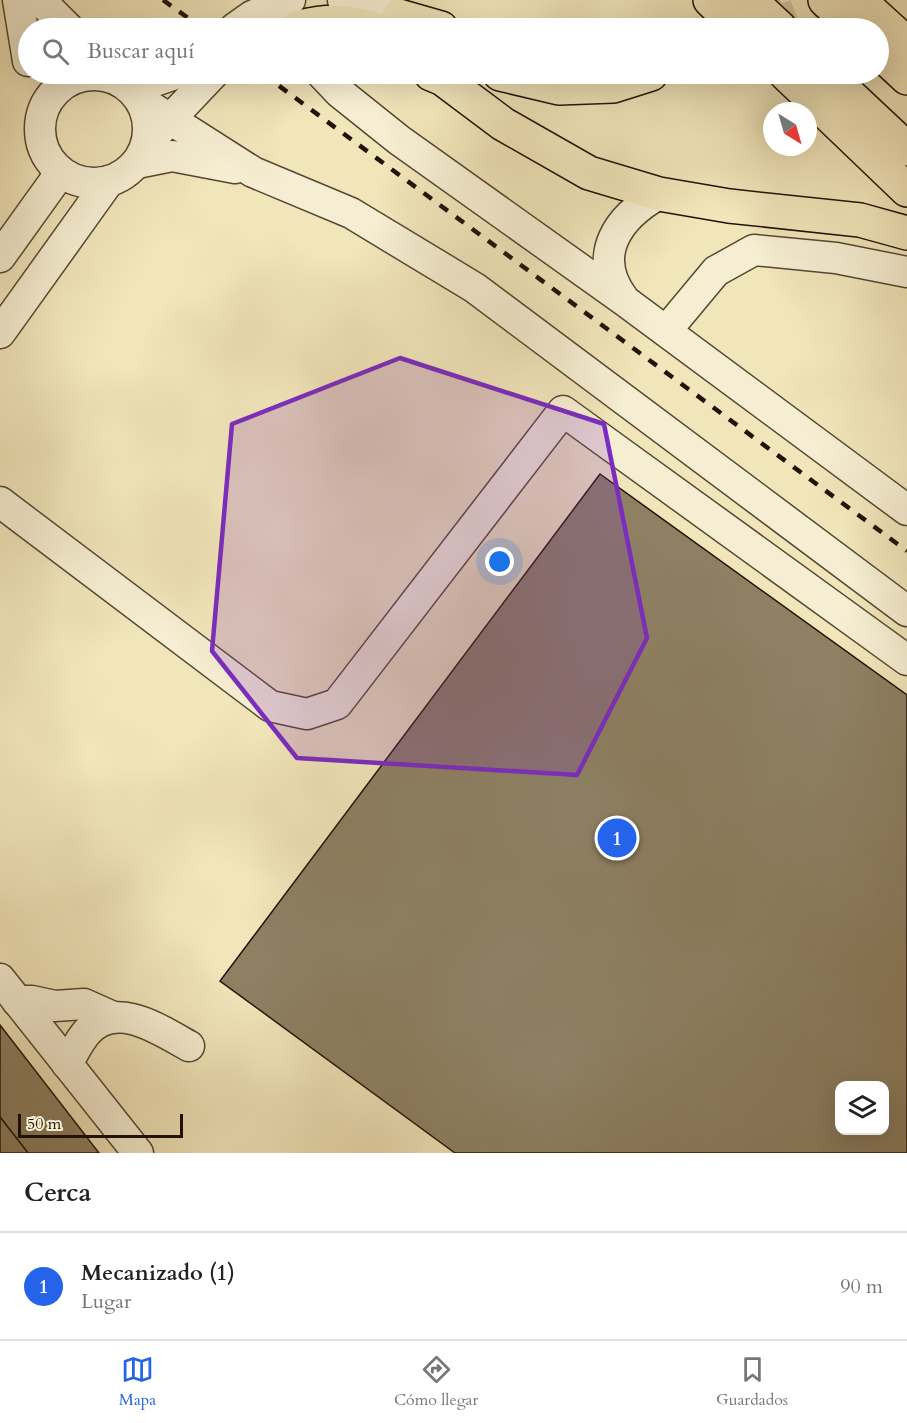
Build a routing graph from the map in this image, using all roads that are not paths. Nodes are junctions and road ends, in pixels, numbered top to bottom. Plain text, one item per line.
1 (18, 0) edge
2 (40, 0) edge
3 (343, 0) edge
4 (710, 0) edge
5 (750, 0) edge
6 (825, 0) edge
7 (859, 0) edge
8 (400, 14) edge
9 (252, 15) edge
10 (21, 18) edge
11 (58, 18) edge
12 (268, 18) edge
13 (372, 18) edge
14 (437, 18) edge
15 (729, 18) edge
16 (769, 18) edge
17 (844, 18) edge
18 (879, 18) edge
19 (889, 28) edge
20 (907, 44) edge
21 (889, 61) edge
22 (907, 78) edge
23 (33, 84) edge
24 (65, 84) edge
25 (123, 84) edge
26 (192, 84) edge
27 (198, 84) edge
28 (331, 84) edge
29 (449, 84) edge
30 (542, 84) edge
31 (619, 84) edge
32 (796, 84) edge
33 (838, 84) edge
34 (170, 118) junction
35 (40, 128) junction
36 (212, 146) junction
37 (907, 149) edge
38 (142, 154) junction
39 (61, 172) junction
40 (253, 172) junction
41 (109, 182) junction
42 (907, 190) edge
43 (659, 194) junction
44 (907, 233) edge
45 (0, 257) edge
46 (907, 272) edge
47 (625, 301) junction
48 (666, 331) junction
49 (0, 333) edge
50 (0, 502) edge
51 (907, 510) edge
52 (907, 611) edge
53 (907, 660) edge
54 (9, 990) edge
55 (113, 1017) junction
56 (189, 1046) dead end
57 (67, 1064) junction
58 (138, 1153) edge

1 - 10 lane
2 - 11 lane
3 - 8 lane
4 - 15 highway
5 - 16 highway
6 - 17 highway
7 - 18 highway
8 - 13 highway
8 - 14 highway
9 - 12 lane
19 - 20 highway
21 - 22 highway
23 - 35 lane
24 - 35 lane
25 - 34 lane
25 - 38 lane
26 - 34 lane
27 - 36 lane
28 - 47 lane
29 - 43 highway
30 - 31 highway
32 - 42 highway
33 - 37 highway
34 - 36 lane
34 - 38 lane
35 - 39 lane
36 - 40 lane
38 - 40 lane
38 - 41 lane
39 - 41 lane
39 - 45 lane
40 - 52 lane
41 - 49 lane
43 - 44 highway
43 - 47 lane
46 - 48 lane
47 - 48 lane
48 - 51 lane
50 - 53 lane
54 - 55 lane
54 - 57 lane
55 - 56 lane
55 - 57 lane
57 - 58 lane

